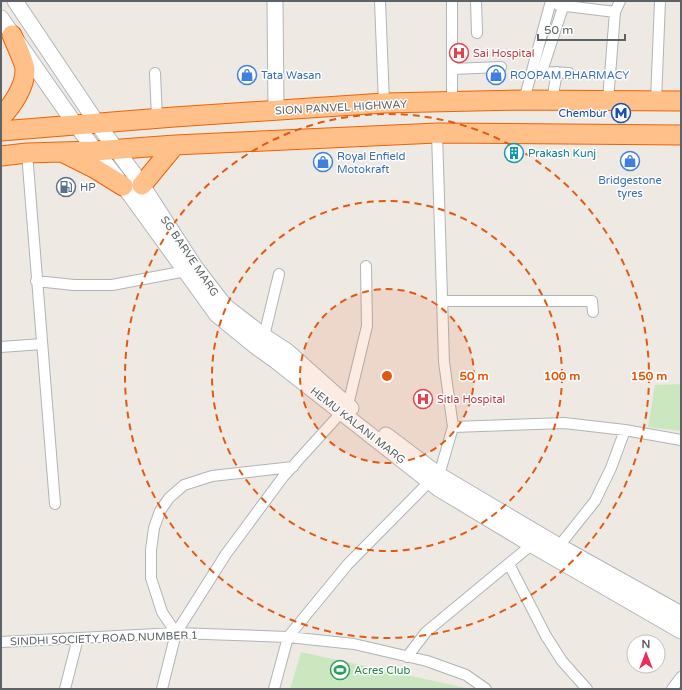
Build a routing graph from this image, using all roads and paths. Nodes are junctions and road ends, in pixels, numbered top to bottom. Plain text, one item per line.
1 (15, 1) edge
2 (275, 1) edge
3 (380, 1) edge
4 (452, 1) edge
5 (476, 1) edge
6 (620, 1) edge
7 (660, 1) edge
8 (550, 2) edge
9 (564, 3) edge
10 (597, 5) edge
11 (615, 12) junction
12 (1, 18) edge
13 (477, 33) dead end
14 (12, 35) junction
15 (501, 68) dead end
16 (452, 69) junction
17 (557, 72) junction
18 (155, 73) dead end
19 (569, 73) dead end
20 (524, 100) junction
21 (552, 100) junction
22 (608, 100) junction
23 (656, 100) junction
24 (681, 101) edge
25 (452, 102) junction
26 (384, 103) junction
27 (276, 110) junction
28 (1, 117) edge
29 (157, 118) junction
30 (97, 123) junction
31 (75, 124) junction
32 (1, 131) edge
33 (437, 133) junction
34 (681, 135) edge
35 (175, 145) junction
36 (115, 149) junction
37 (94, 151) junction
38 (62, 152) junction
39 (27, 153) junction
40 (1, 156) edge
41 (142, 185) junction
42 (123, 186) junction
43 (366, 266) dead end
44 (186, 271) junction
45 (279, 274) dead end
46 (36, 281) junction
47 (443, 301) junction
48 (593, 312) dead end
49 (259, 341) junction
50 (42, 344) junction
51 (1, 347) edge
52 (287, 350) junction
53 (276, 361) junction
54 (345, 409) junction
55 (453, 427) junction
56 (624, 430) junction
57 (681, 440) edge
58 (293, 467) junction
59 (434, 479) junction
60 (55, 504) dead end
61 (537, 540) junction
62 (559, 546) junction
63 (509, 564) junction
64 (681, 614) edge
65 (681, 631) edge
66 (176, 633) junction
67 (288, 637) junction
68 (78, 638) junction
69 (1, 642) edge
70 (407, 657) junction
71 (681, 677) edge
72 (65, 689) edge
73 (162, 689) edge
74 (274, 689) edge
75 (486, 689) edge
76 (587, 689) edge
77 (672, 689) edge

1 - 30 main road, SG BARVE MARG
2 - 27 main road
3 - 26 street
4 - 16 street
5 - 13 street
6 - 11 street
7 - 23 street
8 - 9 street
8 - 20 street
9 - 10 street
9 - 17 street
10 - 11 street
11 - 22 street
12 - 14 main road, HEMU KALANI MARG
14 - 28 highway
14 - 31 main road, HEMU KALANI MARG
15 - 16 street
16 - 25 street
17 - 19 street
17 - 21 street
18 - 29 street
20 - 21 highway, SION PANVEL HIGHWAY
20 - 25 highway, SION PANVEL HIGHWAY
21 - 22 highway, SION PANVEL HIGHWAY
22 - 23 highway, SION PANVEL HIGHWAY
23 - 24 highway, SION PANVEL HIGHWAY
25 - 26 highway, SION PANVEL HIGHWAY
26 - 27 highway, SION PANVEL HIGHWAY
27 - 29 highway, SION PANVEL HIGHWAY
29 - 30 highway, SION PANVEL HIGHWAY
30 - 31 highway, SION PANVEL HIGHWAY
30 - 36 main road, SG BARVE MARG
31 - 32 highway, SION PANVEL HIGHWAY
31 - 37 main road, HEMU KALANI MARG
33 - 34 highway
33 - 35 highway
33 - 47 street
35 - 36 highway
35 - 41 highway
36 - 37 highway
36 - 41 main road, SG BARVE MARG
37 - 38 highway
37 - 42 main road, HEMU KALANI MARG
38 - 39 highway
38 - 42 highway
39 - 40 highway
39 - 46 street
41 - 49 main road, SG BARVE MARG
42 - 44 main road, HEMU KALANI MARG
43 - 54 street
44 - 46 street
44 - 49 main road, HEMU KALANI MARG
45 - 49 street
46 - 50 street
47 - 48 street
47 - 55 street
49 - 52 main road, SG BARVE MARG
49 - 53 main road, HEMU KALANI MARG
50 - 51 street
50 - 60 street
52 - 53 street
52 - 54 main road, SG BARVE MARG
53 - 54 main road, HEMU KALANI MARG
54 - 58 street
54 - 59 main road, HEMU KALANI MARG
55 - 56 street
55 - 59 street
56 - 57 street
56 - 62 street
58 - 66 street
58 - 66 street
59 - 61 main road, HEMU KALANI MARG
59 - 67 street
61 - 62 main road
61 - 63 street
61 - 65 main road, HEMU KALANI MARG
62 - 64 main road
63 - 70 street
63 - 76 street
66 - 67 street, SINDHI SOCIETY ROAD NUMBER 1
66 - 68 street, SINDHI SOCIETY ROAD NUMBER 1
66 - 73 street
67 - 70 street, SINDHI SOCIETY ROAD NUMBER 1
67 - 74 street
68 - 69 street, SINDHI SOCIETY ROAD NUMBER 1
68 - 72 street
70 - 75 street, SINDHI SOCIETY ROAD NUMBER 1
71 - 77 street

